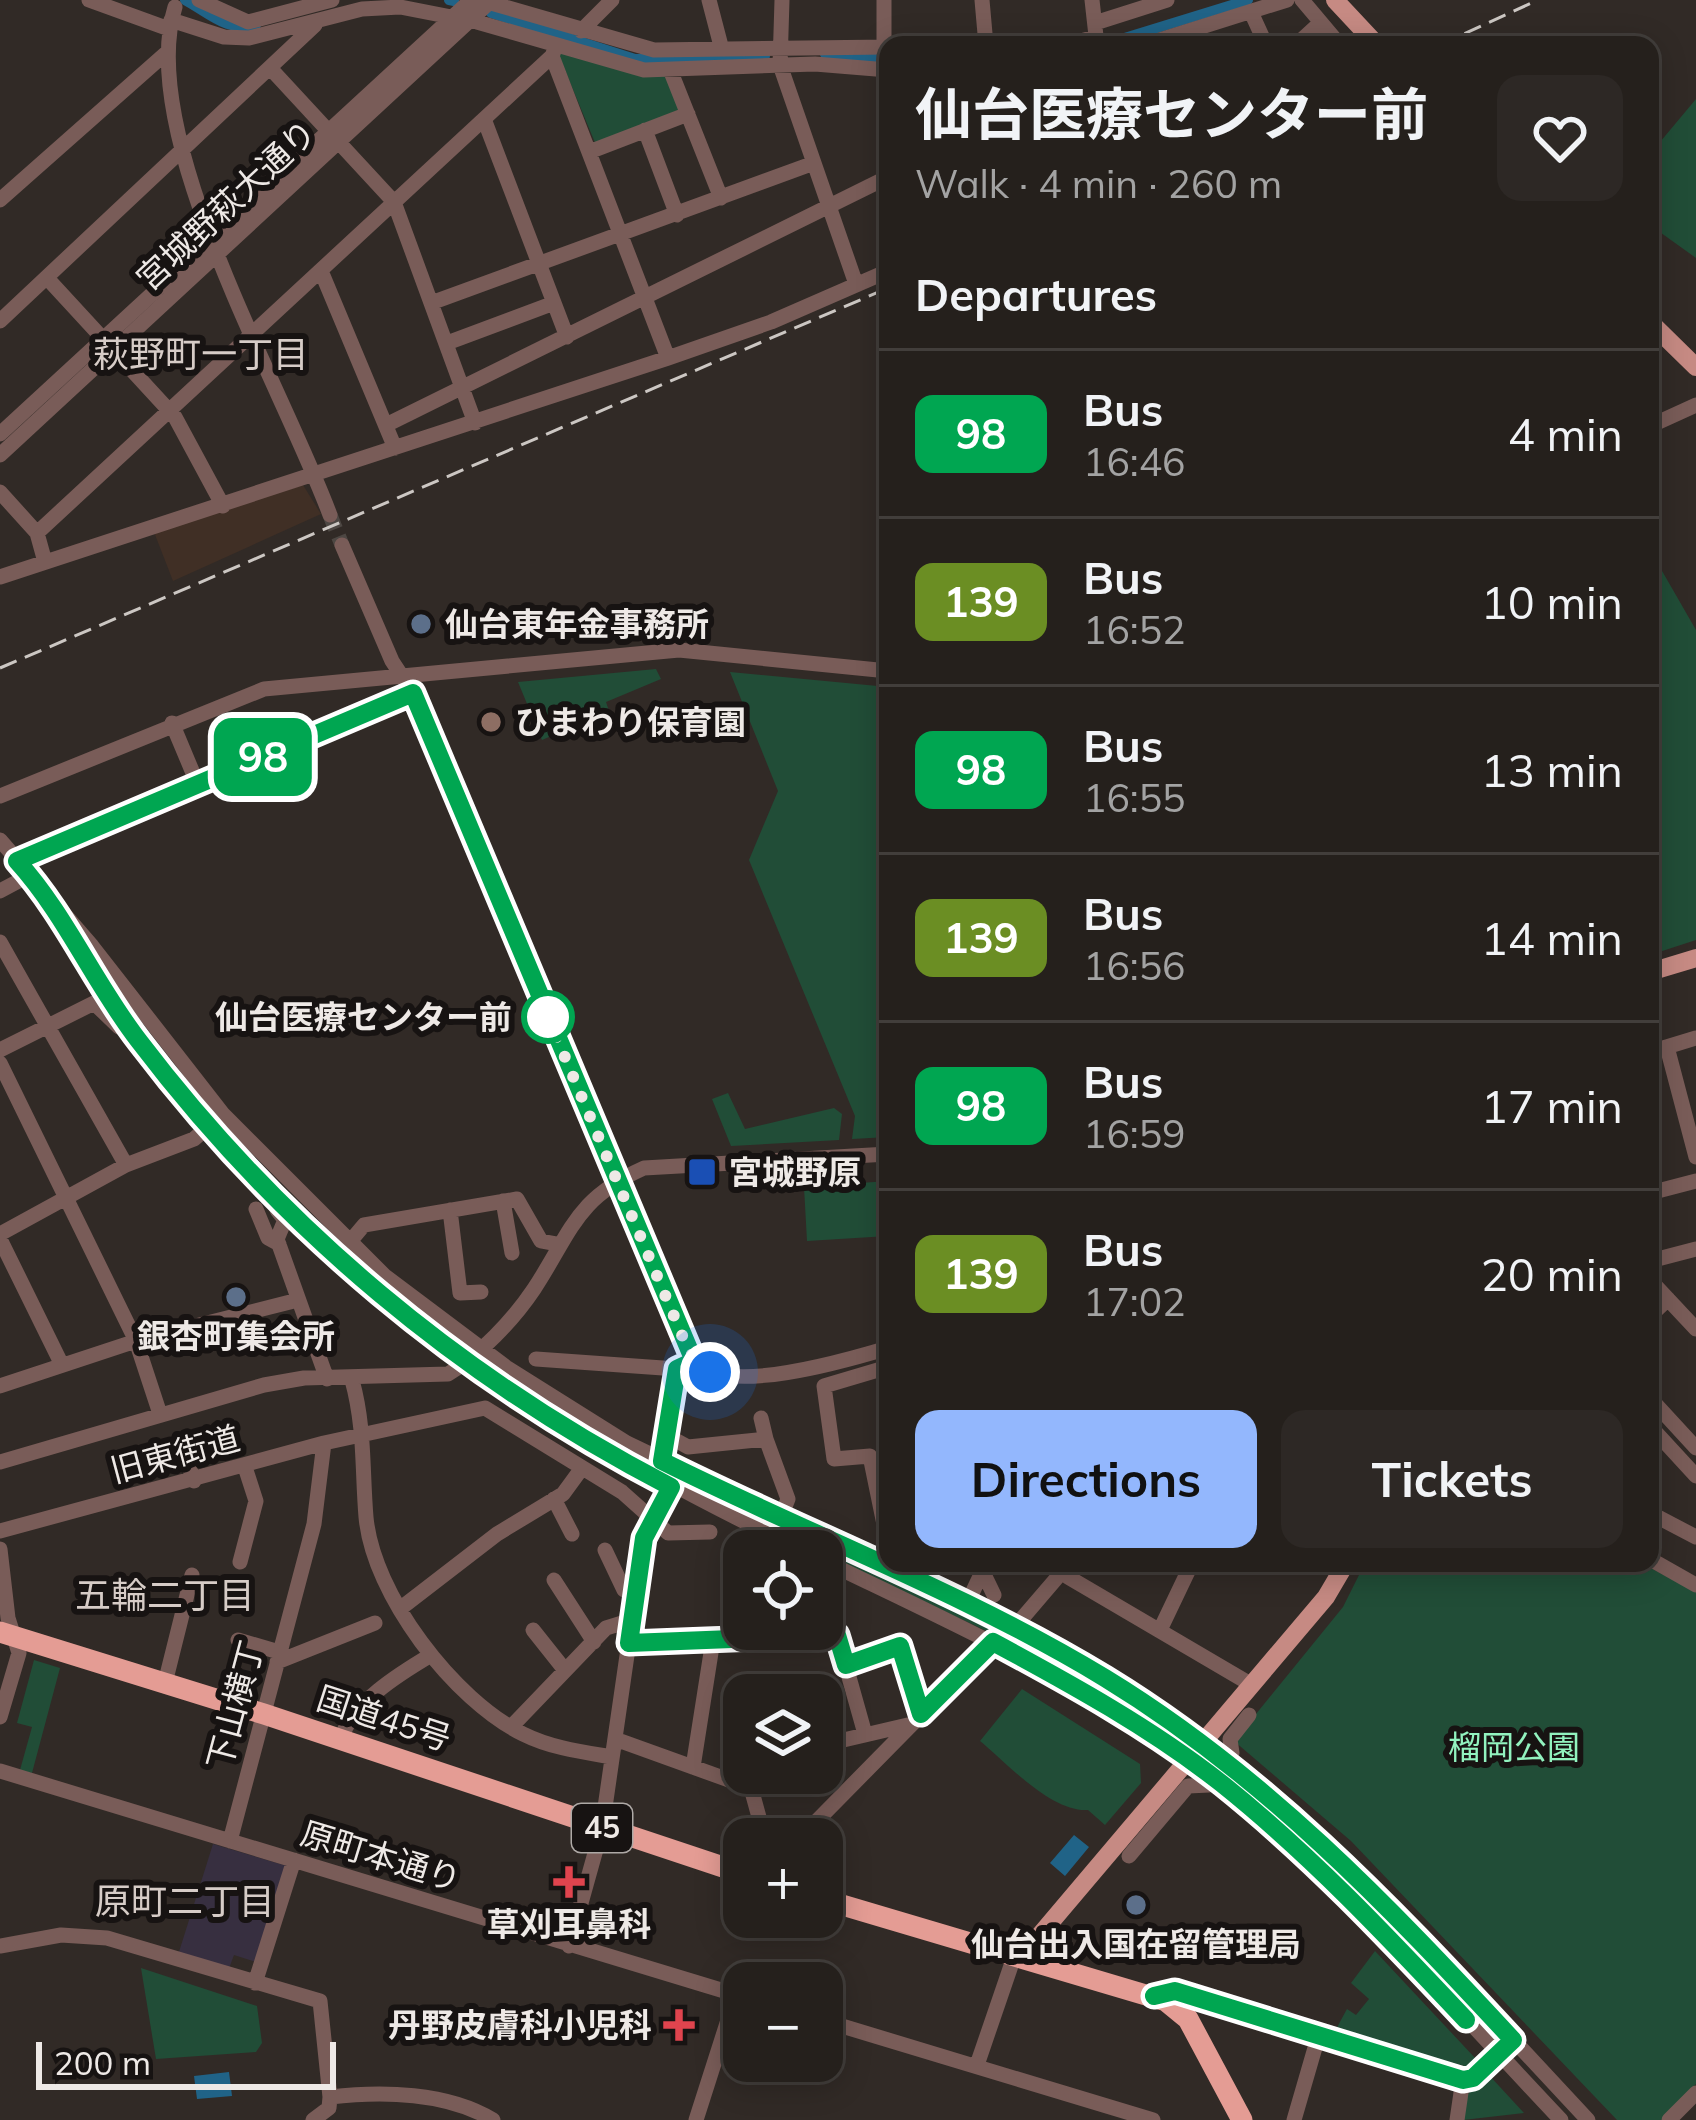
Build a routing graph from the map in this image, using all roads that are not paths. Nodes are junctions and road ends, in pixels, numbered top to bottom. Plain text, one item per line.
1 (89, 0) edge
2 (158, 0) edge
3 (199, 0) edge
4 (332, 0) edge
5 (471, 0) edge
6 (612, 0) edge
7 (709, 0) edge
8 (782, 0) edge
9 (884, 0) edge
10 (982, 0) edge
11 (1092, 0) edge
12 (1167, 0) edge
13 (1287, 0) edge
14 (1302, 0) edge
15 (1321, 0) edge
16 (1335, 0) edge
17 (487, 1) edge
18 (174, 12) edge
19 (1251, 12) junction
20 (461, 19) junction
21 (317, 23) junction
22 (1320, 23) junction
23 (581, 31) junction
24 (1096, 35) edge
25 (886, 36) edge
26 (985, 36) edge
27 (1191, 36) edge
28 (1262, 36) edge
29 (1306, 36) edge
30 (1332, 36) edge
31 (1353, 36) edge
32 (1369, 36) edge
33 (721, 46) junction
34 (879, 48) edge
35 (554, 51) junction
36 (165, 54) junction
37 (779, 55) junction
38 (271, 69) junction
39 (879, 69) edge
40 (671, 72) junction
41 (688, 114) junction
42 (484, 119) junction
43 (645, 130) junction
44 (334, 137) junction
45 (589, 152) junction
46 (182, 153) junction
47 (814, 164) junction
48 (879, 181) edge
49 (721, 198) junction
50 (0, 200) edge
51 (394, 202) junction
52 (829, 207) junction
53 (677, 215) junction
54 (620, 235) junction
55 (217, 245) junction
56 (539, 265) junction
57 (321, 271) junction
58 (879, 275) edge
59 (47, 278) junction
60 (856, 284) junction
61 (645, 298) junction
62 (431, 303) junction
63 (554, 303) junction
64 (0, 321) edge
65 (253, 331) junction
66 (1659, 331) edge
67 (567, 337) junction
68 (110, 344) junction
69 (447, 344) junction
70 (668, 358) junction
71 (1696, 368) edge
72 (463, 389) junction
73 (1696, 405) edge
74 (169, 410) junction
75 (1659, 422) edge
76 (475, 423) junction
77 (386, 425) junction
78 (0, 434) edge
79 (395, 448) junction
80 (0, 455) edge
81 (315, 476) junction
82 (0, 492) edge
83 (224, 506) junction
84 (330, 515) tunnel mouth
85 (37, 532) junction
86 (342, 545) tunnel mouth
87 (45, 562) junction
88 (0, 577) edge
89 (879, 669) edge
90 (400, 673) junction
91 (413, 693) junction
92 (172, 723) junction
93 (198, 784) junction
94 (0, 796) edge
95 (0, 840) edge
96 (17, 861) junction
97 (30, 875) junction
98 (0, 891) edge
99 (49, 896) junction
100 (0, 942) edge
101 (1696, 958) edge
102 (1659, 969) edge
103 (50, 1024) junction
104 (136, 1038) junction
105 (1696, 1038) edge
106 (0, 1050) edge
107 (1659, 1050) edge
108 (0, 1063) edge
109 (223, 1114) junction
110 (209, 1126) junction
111 (879, 1155) edge
112 (1696, 1156) edge
113 (126, 1165) junction
114 (254, 1177) junction
115 (617, 1180) junction
116 (1696, 1181) edge
117 (1659, 1191) edge
118 (68, 1197) junction
119 (503, 1201) junction
120 (256, 1209) dead end
121 (450, 1210) junction
122 (0, 1236) edge
123 (279, 1244) junction
124 (347, 1244) junction
125 (557, 1244) junction
126 (1696, 1249) edge
127 (512, 1253) dead end
128 (1659, 1259) edge
129 (356, 1276) junction
130 (1659, 1290) edge
131 (481, 1292) dead end
132 (1668, 1299) junction
133 (298, 1300) junction
134 (1659, 1308) edge
135 (1696, 1329) edge
136 (136, 1341) junction
137 (479, 1348) junction
138 (879, 1351) edge
139 (536, 1360) dead end
140 (694, 1361) junction
141 (467, 1363) junction
142 (62, 1365) junction
143 (677, 1369) junction
144 (879, 1370) edge
145 (327, 1379) junction
146 (352, 1380) junction
147 (0, 1386) edge
148 (1659, 1408) edge
149 (160, 1414) junction
150 (761, 1418) dead end
151 (365, 1434) junction
152 (668, 1436) junction
153 (1659, 1436) edge
154 (766, 1438) junction
155 (324, 1443) junction
156 (1696, 1448) edge
157 (184, 1453) dead end
158 (662, 1461) junction
159 (0, 1462) edge
160 (245, 1467) junction
161 (582, 1468) junction
162 (1696, 1476) edge
163 (194, 1480) junction
164 (671, 1487) junction
165 (554, 1499) junction
166 (879, 1500) edge
167 (1659, 1518) edge
168 (780, 1519) junction
169 (650, 1520) junction
170 (760, 1530) edge
171 (0, 1531) edge
172 (710, 1532) dead end
173 (572, 1534) dead end
174 (1696, 1537) edge
175 (0, 1549) edge
176 (605, 1550) dead end
177 (879, 1561) edge
178 (240, 1562) dead end
179 (1659, 1564) edge
180 (902, 1572) edge
181 (979, 1572) edge
182 (983, 1572) edge
183 (1062, 1572) edge
184 (1070, 1572) edge
185 (1188, 1572) edge
186 (1341, 1572) edge
187 (192, 1574) dead end
188 (843, 1579) edge
189 (554, 1580) dead end
190 (1696, 1585) edge
191 (635, 1594) junction
192 (994, 1595) dead end
193 (967, 1606) junction
194 (401, 1608) junction
195 (632, 1620) junction
196 (375, 1623) dead end
197 (1014, 1628) junction
198 (533, 1630) dead end
199 (1160, 1630) junction
200 (8, 1635) edge
201 (238, 1640) dead end
202 (713, 1640) junction
203 (723, 1640) edge
204 (594, 1642) junction
205 (993, 1642) junction
206 (629, 1643) junction
207 (842, 1650) edge
208 (431, 1655) junction
209 (278, 1657) junction
210 (846, 1665) junction
211 (564, 1669) junction
212 (165, 1683) junction
213 (1252, 1685) junction
214 (264, 1714) junction
215 (1249, 1715) dead end
216 (0, 1717) edge
217 (917, 1719) junction
218 (511, 1727) junction
219 (865, 1734) junction
220 (341, 1739) junction
221 (615, 1739) junction
222 (843, 1740) edge
223 (1203, 1744) junction
224 (612, 1757) junction
225 (1189, 1760) junction
226 (693, 1767) junction
227 (0, 1771) edge
228 (723, 1778) edge
229 (820, 1818) edge
230 (602, 1828) junction
231 (1312, 1832) junction
232 (230, 1841) junction
233 (1297, 1848) junction
234 (1129, 1856) dead end
235 (294, 1860) junction
236 (723, 1867) edge
237 (843, 1905) edge
238 (0, 1946) edge
239 (569, 1946) junction
240 (1021, 1959) junction
241 (256, 1982) junction
242 (723, 1991) edge
243 (1154, 1996) junction
244 (1208, 2000) junction
245 (1188, 2019) junction
246 (843, 2026) edge
247 (1319, 2034) junction
248 (1513, 2040) junction
249 (723, 2044) edge
250 (1498, 2054) junction
251 (977, 2066) junction
252 (1463, 2080) junction
253 (330, 2097) junction
254 (1693, 2100) edge
255 (313, 2120) edge
256 (493, 2120) edge
257 (696, 2120) edge
258 (1153, 2120) edge
259 (1242, 2120) edge
260 (1294, 2120) edge
261 (1457, 2120) edge
262 (1562, 2120) edge
263 (1588, 2120) edge
264 (1669, 2120) edge

1 - 18 street
2 - 18 street
3 - 4 street
5 - 20 street, 宮城野萩大通り
6 - 23 street
7 - 33 street
8 - 37 street
9 - 25 street
10 - 26 street
11 - 24 street
12 - 24 street
13 - 19 street
14 - 22 street
15 - 31 main road
16 - 32 main road
17 - 20 street, 宮城野萩大通り
17 - 23 street
18 - 21 street
18 - 36 street
19 - 27 street
19 - 28 street
20 - 21 street
20 - 35 street
20 - 44 street, 宮城野萩大通り
21 - 38 street
22 - 29 street
22 - 30 street
23 - 33 street
33 - 37 street
34 - 37 street
35 - 40 street
35 - 42 street
35 - 45 street
36 - 46 street
36 - 50 street
37 - 39 street
37 - 40 street
37 - 47 street
38 - 44 street
38 - 46 street
40 - 41 street
41 - 43 street
41 - 49 street
42 - 51 street
42 - 56 street
43 - 45 street
43 - 53 street
44 - 51 street
44 - 55 street, 宮城野萩大通り
45 - 54 street
46 - 55 street
46 - 59 street
47 - 49 street
47 - 52 street
48 - 52 street
49 - 53 street
51 - 57 street
51 - 62 street
52 - 60 street
52 - 61 street
53 - 54 street
54 - 56 street
54 - 61 street
55 - 65 street
55 - 68 street, 宮城野萩大通り
56 - 62 street
56 - 63 street
57 - 65 street
57 - 77 street
58 - 60 street
59 - 64 street
59 - 68 street
60 - 70 street
61 - 67 street
61 - 70 street
62 - 69 street
63 - 67 street
63 - 69 street
65 - 74 street
65 - 81 street
66 - 71 main road
67 - 72 street
68 - 74 street
68 - 78 street, 宮城野萩大通り
68 - 80 street, 宮城野萩大通り
69 - 72 street
70 - 76 street
72 - 76 street
72 - 77 street
73 - 75 street
74 - 83 street
74 - 85 street
76 - 79 street
77 - 79 street
79 - 81 street
81 - 83 street
81 - 84 street
82 - 85 street
83 - 87 street
85 - 87 street
86 - 90 street
87 - 88 street
89 - 90 street
90 - 91 street
90 - 92 street
91 - 93 street
91 - 115 street
92 - 93 street
92 - 94 street
93 - 96 street
95 - 96 street
96 - 97 street
97 - 98 street
97 - 99 street
99 - 104 street
99 - 109 street
100 - 103 street
101 - 102 main road
103 - 104 street
103 - 106 street
103 - 113 street
104 - 110 street
105 - 107 street
107 - 112 street
108 - 118 street
109 - 110 street
109 - 124 street
110 - 113 street
110 - 114 street
111 - 115 street
113 - 118 street
114 - 123 street
114 - 129 street
115 - 125 street
115 - 140 street
116 - 117 street
118 - 122 street
118 - 136 street
119 - 121 street
119 - 125 street
119 - 127 street
120 - 123 street
121 - 124 street
121 - 131 street
122 - 142 street
123 - 129 street
123 - 133 street
124 - 137 street
125 - 137 street
126 - 128 street
129 - 141 street
130 - 132 street
132 - 134 street
132 - 135 street
133 - 136 street
133 - 145 street
136 - 142 street
136 - 149 street
137 - 141 street
137 - 158 street
138 - 140 street
139 - 143 street
140 - 143 street
141 - 146 street
141 - 164 street
142 - 147 street
143 - 152 street
144 - 166 street
145 - 146 street
145 - 149 street
146 - 151 street
148 - 156 street
149 - 159 street
150 - 154 street
151 - 155 street, 旧東街道
151 - 161 street, 旧東街道
151 - 194 street
152 - 154 street
152 - 158 street
153 - 162 street
154 - 168 street
155 - 160 street, 旧東街道
155 - 209 street, 下山横丁
157 - 163 street
158 - 168 street
160 - 163 street, 旧東街道
160 - 178 street
161 - 165 street
161 - 169 street, 旧東街道
163 - 171 street, 旧東街道
164 - 169 street
164 - 170 street
165 - 173 street
165 - 194 street
167 - 174 street
168 - 177 street
169 - 172 street
169 - 191 street
175 - 200 street
176 - 191 street
179 - 190 street
180 - 193 street
181 - 193 street
182 - 192 street
183 - 197 street
184 - 199 street
185 - 199 street
186 - 213 main road
187 - 212 street
188 - 205 street
189 - 204 street
191 - 195 street
193 - 197 street
194 - 208 street
195 - 204 street
195 - 206 street
196 - 209 street
197 - 223 street
198 - 211 street
199 - 213 street
200 - 212 highway, 国道45号 / 45
200 - 216 street
201 - 209 street
202 - 203 street
202 - 206 street
202 - 226 street
204 - 211 street
205 - 217 street
205 - 225 street
206 - 221 street
207 - 210 street
208 - 218 street
208 - 220 street
209 - 214 street, 下山横丁
210 - 217 street
210 - 219 street
211 - 218 street
212 - 214 highway, 国道45号 / 45
213 - 223 main road
214 - 220 highway, 国道45号 / 45
214 - 232 street, 下山横丁
215 - 234 street, bridge
217 - 219 street
217 - 229 street
218 - 224 street
219 - 222 street
220 - 230 highway, 国道45号 / 45
221 - 224 street
221 - 226 street
223 - 225 main road
223 - 231 street
224 - 230 street
225 - 233 street
225 - 240 main road
226 - 228 street
227 - 232 street, 原町本通り
230 - 236 highway, 国道45号 / 45
230 - 239 street
231 - 233 street
231 - 248 street
232 - 235 street, 原町本通り
233 - 250 street
235 - 239 street, 原町本通り
235 - 241 street
237 - 240 highway
238 - 241 street
239 - 242 street, 原町本通り
240 - 243 highway
240 - 251 street
241 - 253 street
243 - 244 street
243 - 245 highway
244 - 245 street
244 - 247 street
245 - 259 highway
246 - 251 street
247 - 252 street
247 - 260 street
248 - 250 street
248 - 263 street
249 - 257 street
250 - 252 street
250 - 262 street
251 - 258 street
252 - 261 street
253 - 255 street
253 - 256 street
254 - 264 street

